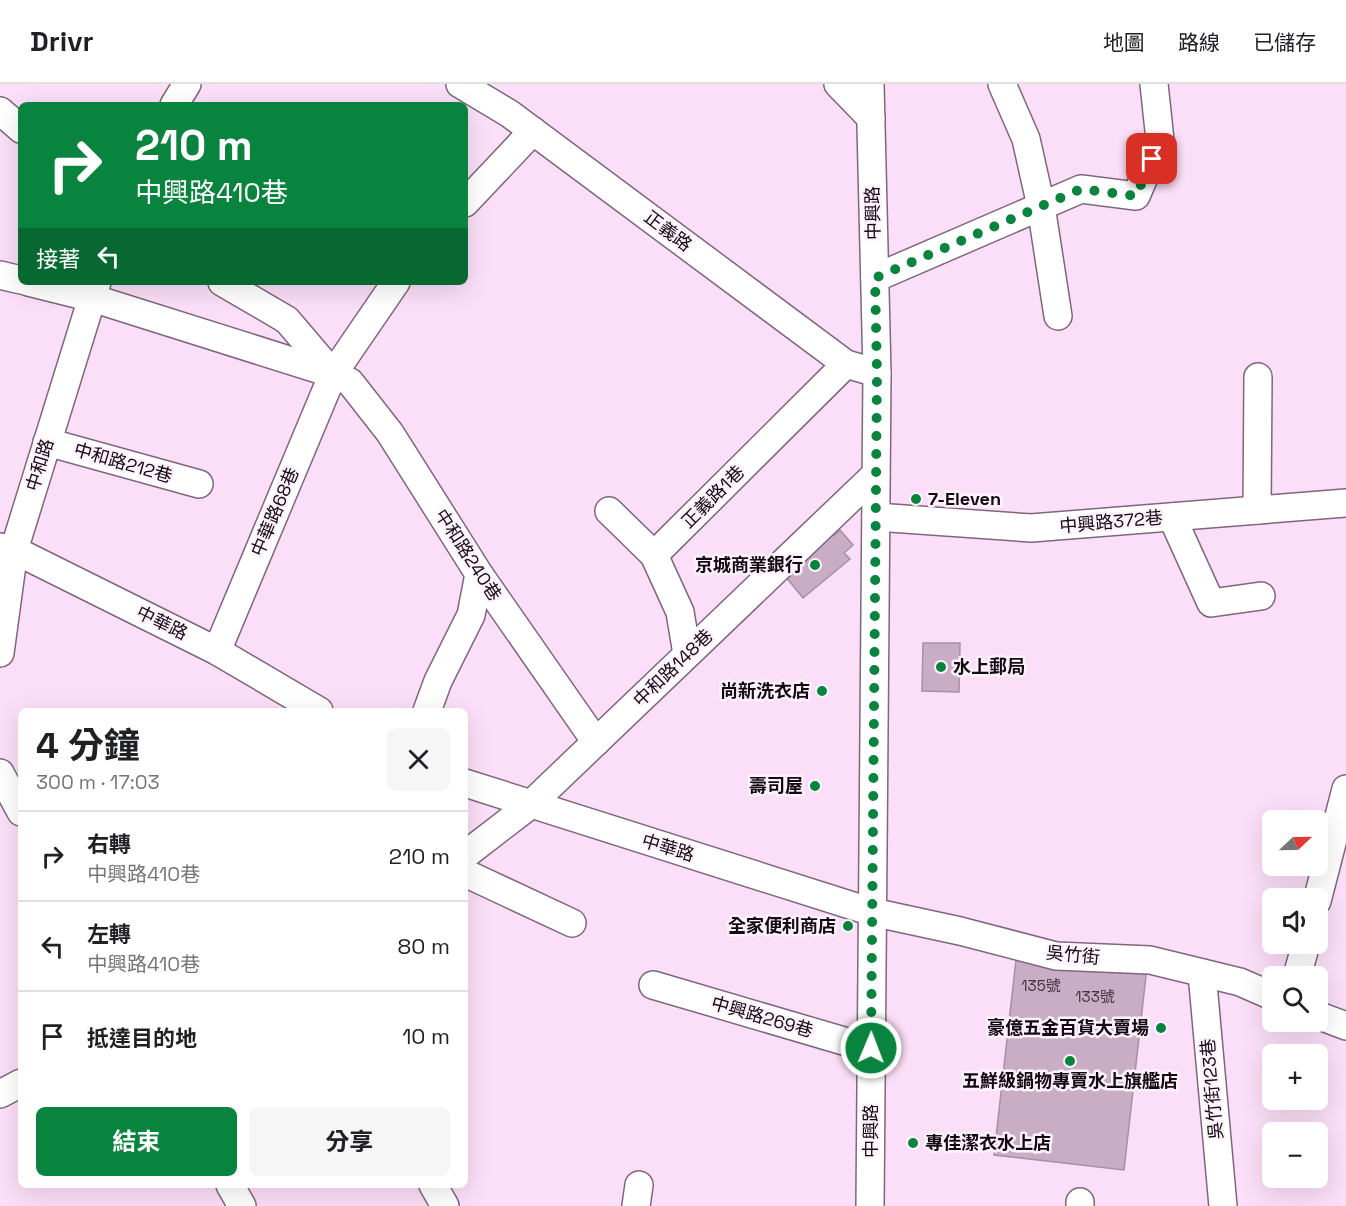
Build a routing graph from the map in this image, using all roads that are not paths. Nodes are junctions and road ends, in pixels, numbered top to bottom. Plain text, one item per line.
1 (187, 84) edge
2 (460, 84) edge
3 (838, 84) edge
4 (870, 84) edge
5 (1002, 84) edge
6 (1154, 84) edge
7 (176, 102) edge
8 (0, 111) edge
9 (871, 118) junction
10 (18, 126) edge
11 (532, 131) junction
12 (468, 200) edge
13 (1041, 206) junction
14 (0, 275) edge
15 (875, 278) junction
16 (18, 279) edge
17 (53, 285) edge
18 (394, 285) edge
19 (238, 286) edge
20 (95, 290) edge
21 (1058, 316) dead end
22 (846, 364) junction
23 (877, 373) junction
24 (333, 374) junction
25 (1258, 377) dead end
26 (47, 442) junction
27 (876, 474) junction
28 (199, 484) dead end
29 (1346, 503) edge
30 (1257, 510) junction
31 (609, 511) dead end
32 (876, 517) junction
33 (1172, 517) junction
34 (7, 548) edge
35 (654, 555) junction
36 (479, 574) junction
37 (1261, 596) dead end
38 (2, 618) edge
39 (217, 651) junction
40 (0, 653) edge
41 (687, 654) junction
42 (314, 708) edge
43 (428, 708) edge
44 (596, 742) junction
45 (0, 772) edge
46 (468, 784) edge
47 (1346, 789) edge
48 (530, 805) junction
49 (18, 806) edge
50 (468, 853) edge
51 (468, 874) edge
52 (1320, 888) edge
53 (872, 912) junction
54 (572, 923) dead end
55 (1202, 973) junction
56 (653, 985) dead end
57 (1262, 992) edge
58 (1328, 1019) edge
59 (1346, 1026) edge
60 (871, 1048) junction
61 (18, 1085) edge
62 (0, 1094) edge
63 (232, 1188) edge
64 (436, 1188) edge
65 (242, 1206) edge
66 (445, 1206) edge
67 (870, 1206) edge
68 (1223, 1206) edge

1 - 7 street
2 - 11 street, 正義路
3 - 9 street
4 - 9 street, 中興路
5 - 13 street
6 - 13 street
8 - 10 street
9 - 15 street, 中興路
11 - 12 street
11 - 22 street, 正義路
13 - 15 street
13 - 21 street
14 - 16 street
15 - 23 street, 中興路
17 - 20 street, 中和路240巷
18 - 24 street, 中華路68巷
19 - 24 street, 中和路240巷
20 - 24 street, 中和路240巷
20 - 26 street, 中和路
22 - 23 street, 正義路
22 - 35 street, 正義路1巷
23 - 27 street, 中興路
24 - 36 street, 中和路240巷
24 - 39 street, 中華路68巷
25 - 30 street
26 - 28 street, 中和路212巷
26 - 34 street, 中和路
27 - 32 street, 中興路
27 - 41 street, 中和路148巷
29 - 30 street, 中興路372巷
30 - 33 street, 中興路372巷
31 - 35 street
32 - 33 street, 中興路372巷
32 - 53 street, 中興路
33 - 37 street
34 - 38 street, 中和路
34 - 39 street, 中華路
35 - 41 street
36 - 43 street
36 - 44 street, 中和路240巷
38 - 40 street, 中和路
39 - 42 street, 中華路
41 - 44 street, 中和路148巷
44 - 48 street, 中和路148巷
45 - 49 street
46 - 48 street, 中華路
47 - 52 street
48 - 50 street, 中和路148巷
48 - 53 street, 中華路
51 - 54 street
53 - 55 street, 吳竹街
53 - 60 street, 中興路
55 - 57 street, 吳竹街
55 - 68 street, 吳竹街123巷
56 - 60 street, 中興路269巷
58 - 59 street
60 - 67 street, 中興路
61 - 62 street
63 - 65 street
64 - 66 street

